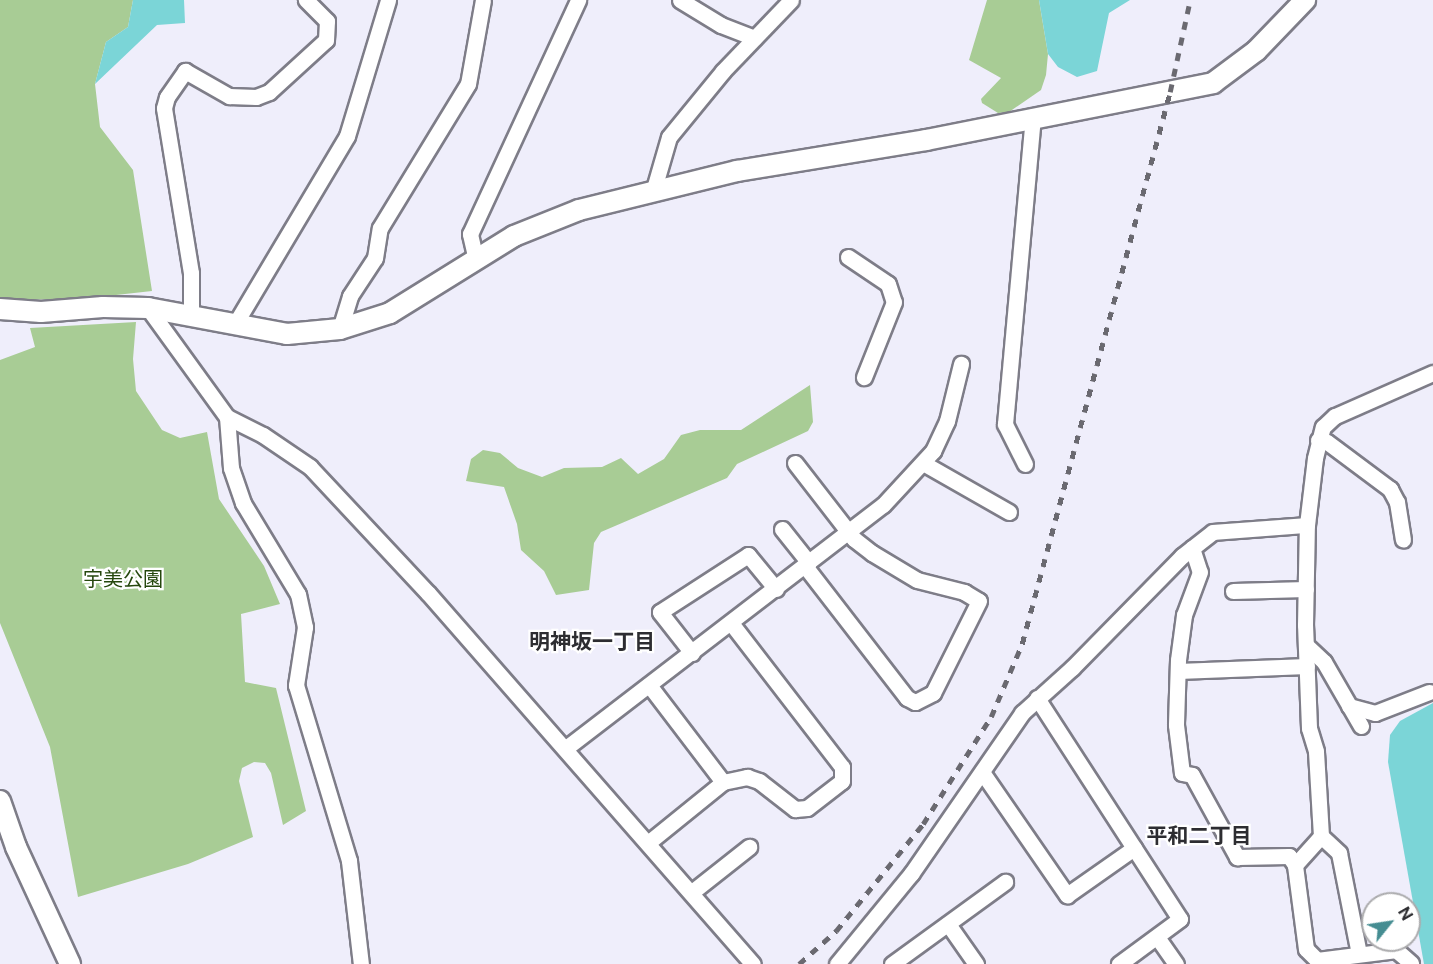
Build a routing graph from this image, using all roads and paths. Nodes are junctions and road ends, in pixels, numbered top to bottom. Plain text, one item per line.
1 (306, 0) edge
2 (388, 0) edge
3 (483, 0) edge
4 (578, 0) edge
5 (680, 0) edge
6 (792, 0) edge
7 (1305, 0) edge
8 (755, 38) junction
9 (1033, 116) junction
10 (653, 192) junction
11 (848, 257) dead end
12 (476, 260) junction
13 (147, 308) junction
14 (0, 309) edge
15 (191, 315) junction
16 (235, 324) junction
17 (340, 329) junction
18 (961, 364) dead end
19 (1433, 373) edge
20 (864, 376) dead end
21 (227, 417) junction
22 (1318, 440) junction
23 (795, 463) dead end
24 (923, 463) junction
25 (1025, 464) dead end
26 (1009, 512) dead end
27 (1307, 525) junction
28 (783, 529) dead end
29 (849, 532) junction
30 (1403, 540) dead end
31 (1192, 548) junction
32 (807, 565) junction
33 (776, 589) junction
34 (1306, 589) junction
35 (1233, 591) dead end
36 (731, 623) junction
37 (1307, 646) junction
38 (692, 653) junction
39 (1307, 666) junction
40 (1178, 671) junction
41 (650, 685) junction
42 (1429, 692) dead end
43 (1037, 699) junction
44 (1349, 705) junction
45 (1361, 726) dead end
46 (566, 748) junction
47 (982, 772) junction
48 (723, 782) junction
49 (0, 801) edge
50 (1321, 836) junction
51 (649, 842) junction
52 (749, 847) dead end
53 (1134, 848) junction
54 (1295, 865) junction
55 (1005, 882) dead end
56 (692, 892) junction
57 (948, 924) junction
58 (1157, 937) junction
59 (1359, 954) junction
60 (901, 961) edge
61 (1319, 962) edge
62 (748, 963) edge
63 (1411, 963) edge
64 (70, 964) edge
65 (361, 964) edge
66 (837, 964) edge
67 (976, 964) edge
68 (1119, 964) edge
69 (1176, 964) edge

1 - 15 street
2 - 16 street
3 - 17 street
4 - 12 street
5 - 8 street
6 - 8 street
7 - 9 street
8 - 10 street
9 - 10 street
9 - 25 street
10 - 12 street
11 - 20 street
12 - 17 street
13 - 14 street
13 - 15 street
13 - 21 street
15 - 16 street
16 - 17 street
18 - 24 street
19 - 22 street
21 - 46 street
21 - 65 street
22 - 27 street
22 - 30 street
23 - 29 street
24 - 26 street
24 - 29 street
27 - 31 street
27 - 34 street
28 - 32 street
29 - 32 street
29 - 32 street
31 - 40 street
31 - 43 street
32 - 33 street
33 - 36 street
33 - 38 street
34 - 35 street
34 - 37 street
36 - 38 street
36 - 48 street
37 - 39 street
37 - 44 street
38 - 41 street
39 - 40 street
39 - 50 street
40 - 54 street
41 - 46 street
41 - 48 street
42 - 44 street
43 - 47 street
43 - 53 street
44 - 45 street
46 - 51 street
47 - 53 street
47 - 66 street
48 - 51 street
49 - 64 street
50 - 54 street
50 - 59 street
51 - 56 street
52 - 56 street
53 - 58 street
54 - 61 street
55 - 57 street
56 - 62 street
57 - 60 street
57 - 67 street
58 - 68 street
58 - 69 street
59 - 61 street
59 - 63 street

